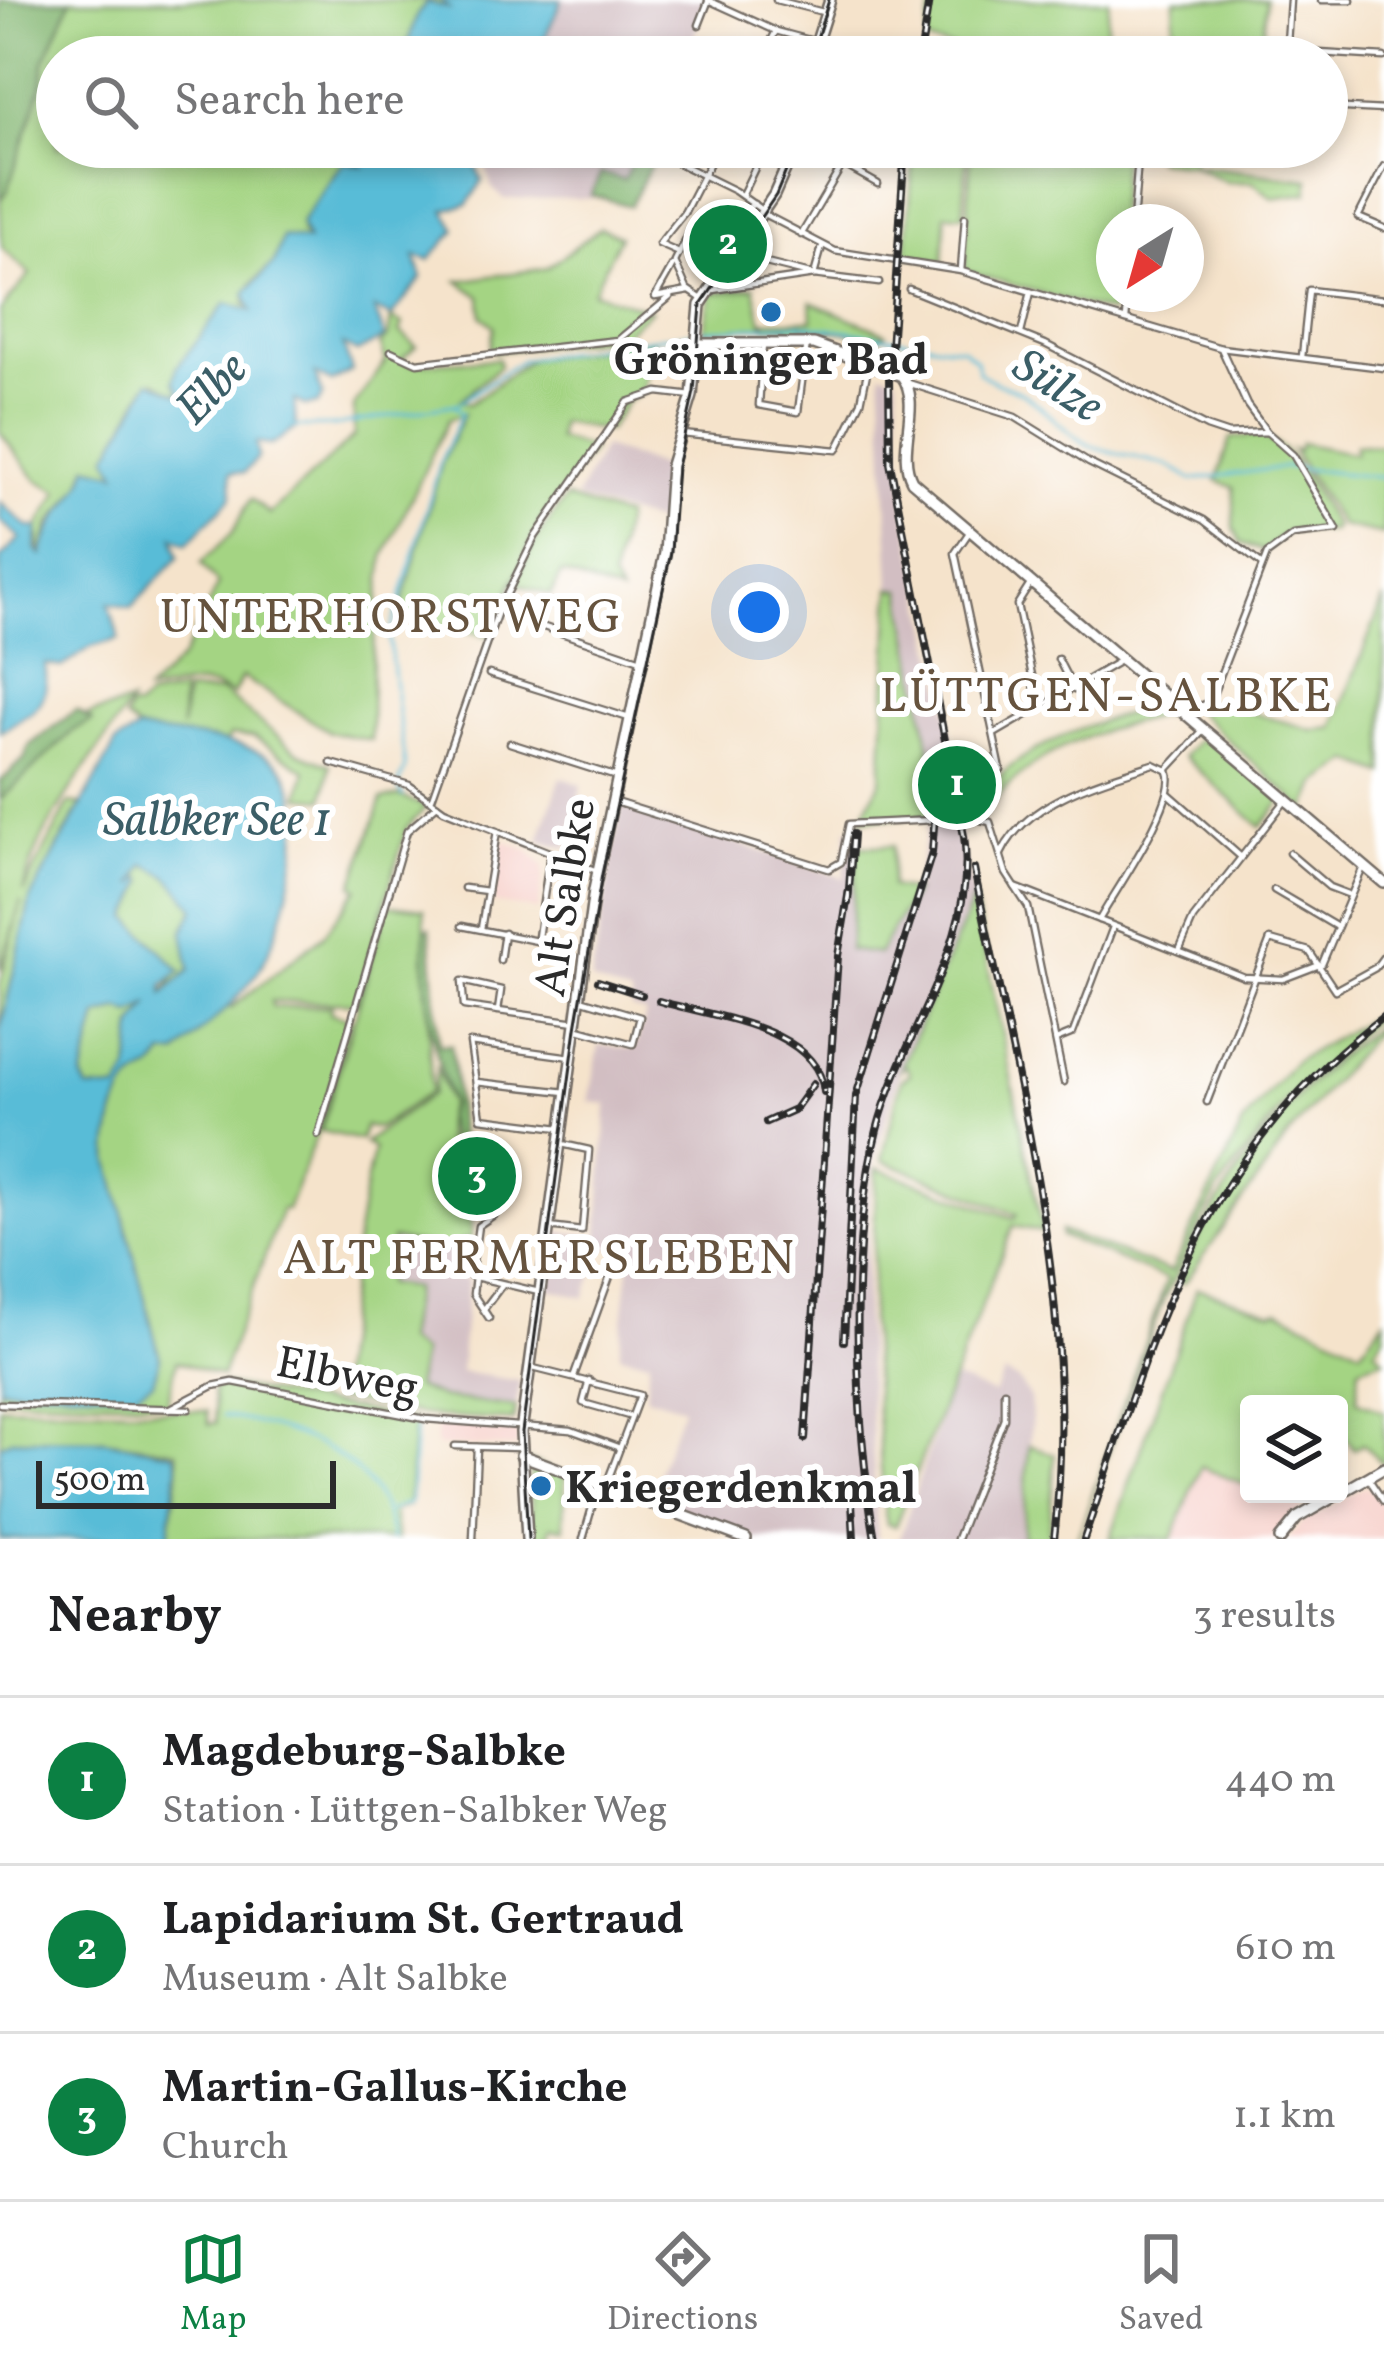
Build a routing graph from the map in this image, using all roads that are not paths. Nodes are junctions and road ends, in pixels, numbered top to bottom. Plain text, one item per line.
1 (708, 0) edge
2 (776, 0) edge
3 (830, 0) edge
4 (1290, 0) edge
5 (1321, 0) edge
6 (1351, 0) edge
7 (826, 12) junction
8 (699, 25) dead end
9 (776, 31) junction
10 (774, 36) edge
11 (793, 36) edge
12 (818, 36) edge
13 (1287, 36) edge
14 (1348, 57) edge
15 (1384, 58) edge
16 (1348, 108) edge
17 (1384, 110) edge
18 (1384, 166) edge
19 (689, 168) edge
20 (708, 168) edge
21 (754, 168) edge
22 (787, 168) edge
23 (841, 168) edge
24 (850, 168) edge
25 (1137, 168) edge
26 (704, 175) junction
27 (878, 184) dead end
28 (742, 195) junction
29 (1134, 204) edge
30 (759, 209) junction
31 (685, 213) junction
32 (965, 217) dead end
33 (696, 219) junction
34 (1384, 228) edge
35 (801, 235) junction
36 (822, 247) junction
37 (679, 254) junction
38 (675, 262) junction
39 (961, 271) junction
40 (814, 275) junction
41 (879, 283) dead end
42 (747, 284) junction
43 (909, 289) dead end
44 (689, 291) junction
45 (1031, 292) junction
46 (704, 296) junction
47 (670, 297) junction
48 (1384, 299) edge
49 (1127, 312) edge
50 (1126, 320) junction
51 (1021, 333) junction
52 (763, 343) junction
53 (807, 343) junction
54 (697, 344) junction
55 (1221, 348) junction
56 (392, 351) dead end
57 (1302, 357) junction
58 (868, 363) junction
59 (1384, 368) edge
60 (908, 382) junction
61 (692, 396) junction
62 (1267, 432) junction
63 (682, 434) junction
64 (970, 531) junction
65 (1261, 564) junction
66 (1031, 583) junction
67 (541, 626) dead end
68 (1058, 659) dead end
69 (1123, 659) junction
70 (641, 660) junction
71 (489, 674) dead end
72 (1074, 690) junction
73 (1184, 707) junction
74 (1040, 709) junction
75 (629, 718) junction
76 (1205, 728) junction
77 (994, 734) junction
78 (511, 743) dead end
79 (331, 763) dead end
80 (1001, 770) dead end
81 (1167, 770) junction
82 (617, 777) junction
83 (1168, 794) junction
84 (432, 798) junction
85 (1286, 800) junction
86 (612, 801) junction
87 (437, 805) junction
88 (497, 831) junction
89 (995, 838) junction
90 (1009, 840) junction
91 (543, 848) junction
92 (1001, 854) junction
93 (1289, 854) dead end
94 (1241, 857) junction
95 (549, 860) junction
96 (583, 865) junction
97 (1364, 866) junction
98 (597, 871) junction
99 (1384, 883) edge
100 (1015, 886) junction
101 (464, 887) dead end
102 (1274, 890) dead end
103 (487, 891) junction
104 (1350, 896) junction
105 (1099, 920) junction
106 (462, 926) dead end
107 (1114, 926) junction
108 (1337, 927) junction
109 (482, 929) junction
110 (504, 933) junction
111 (538, 938) junction
112 (552, 944) dead end
113 (1179, 951) junction
114 (1384, 956) edge
115 (500, 960) dead end
116 (1320, 966) junction
117 (1254, 980) junction
118 (580, 999) junction
119 (499, 1011) junction
120 (576, 1025) junction
121 (1056, 1040) junction
122 (572, 1057) junction
123 (476, 1082) junction
124 (1064, 1082) dead end
125 (569, 1092) junction
126 (1207, 1102) dead end
127 (565, 1128) junction
128 (318, 1136) dead end
129 (562, 1144) junction
130 (495, 1214) dead end
131 (548, 1227) junction
132 (616, 1260) dead end
133 (475, 1276) junction
134 (502, 1285) junction
135 (539, 1292) junction
136 (482, 1310) junction
137 (489, 1318) dead end
138 (529, 1367) junction
139 (574, 1376) junction
140 (589, 1380) junction
141 (1004, 1391) dead end
142 (0, 1404) edge
143 (189, 1408) dead end
144 (169, 1409) junction
145 (632, 1417) junction
146 (522, 1423) junction
147 (455, 1446) dead end
148 (478, 1447) junction
149 (620, 1448) junction
150 (521, 1452) junction
151 (1384, 1468) edge
152 (1368, 1478) junction
153 (602, 1485) junction
154 (1348, 1487) edge
155 (1384, 1502) edge
156 (1317, 1503) edge
157 (473, 1539) edge
158 (526, 1539) edge
159 (583, 1539) edge
160 (746, 1539) edge
161 (957, 1539) edge
162 (1280, 1539) edge

1 - 8 street
1 - 9 street
2 - 7 street
3 - 7 main road
4 - 13 street
5 - 6 street
7 - 12 main road
9 - 10 street
9 - 11 street
14 - 15 street
16 - 17 street
18 - 34 street
19 - 26 street
20 - 26 street
21 - 28 street
22 - 30 main road, Alt Salbke
23 - 35 street
24 - 27 street
25 - 29 street
26 - 28 street
26 - 31 street
28 - 30 street
30 - 33 street
30 - 35 street
30 - 46 main road, Alt Salbke
31 - 33 street
31 - 37 street
32 - 39 street
33 - 37 street
35 - 36 street
36 - 39 street
36 - 40 street
37 - 38 street
38 - 44 street
38 - 47 street
39 - 45 street
40 - 41 street
40 - 42 street
40 - 42 street
42 - 46 street
43 - 51 street
44 - 46 street
44 - 47 street
45 - 50 street
45 - 51 street
46 - 54 main road, Alt Salbke
47 - 56 street
48 - 57 street
49 - 50 street
50 - 55 street
51 - 62 street
52 - 53 main road
52 - 53 street
52 - 54 main road
53 - 58 main road
54 - 61 main road, Alt Salbke
55 - 57 street
55 - 62 street
57 - 59 street
58 - 60 main road
58 - 63 street
60 - 64 main road
60 - 65 street
61 - 63 main road, Alt Salbke
61 - 84 street
62 - 65 street
63 - 70 main road, Alt Salbke
64 - 66 main road
64 - 77 street
65 - 73 street
66 - 69 main road
66 - 74 street
67 - 70 street
68 - 72 street
69 - 72 street
69 - 73 main road
70 - 75 main road, Alt Salbke
71 - 75 street
72 - 74 street
73 - 76 main road
74 - 77 street
75 - 82 main road, Alt Salbke
76 - 81 street
76 - 85 main road
77 - 80 street
78 - 82 street, Alt Salbke
79 - 84 street
81 - 83 street
81 - 90 street
82 - 86 main road, Alt Salbke
83 - 94 street
83 - 105 street
84 - 87 street
85 - 94 street
85 - 97 main road
86 - 89 street, bridge
86 - 98 main road, Alt Salbke
87 - 88 street
87 - 128 street
88 - 91 street
88 - 103 street
89 - 90 street
89 - 92 street
90 - 92 street
91 - 95 street
91 - 96 street
92 - 100 street
93 - 104 street
94 - 113 street
95 - 96 street
95 - 111 street
96 - 98 street
97 - 99 main road
97 - 104 street
98 - 118 main road, Alt Salbke
100 - 105 street
100 - 121 street
101 - 103 street
102 - 108 street
103 - 109 street
104 - 108 street
105 - 107 street
106 - 109 street
107 - 113 street
107 - 121 street
108 - 116 street
109 - 110 street
110 - 111 street
110 - 115 street
111 - 112 street
113 - 117 street
114 - 116 street
116 - 117 street
116 - 117 street
117 - 126 street
118 - 120 main road, Alt Salbke
118 - 120 street
119 - 119 street
119 - 120 street
120 - 122 main road
121 - 124 street
122 - 123 street
122 - 125 main road
123 - 125 street
123 - 127 street
125 - 127 main road
127 - 129 main road
129 - 131 main road
129 - 131 street
130 - 133 street
131 - 135 main road
132 - 139 street
133 - 134 street
133 - 136 street
134 - 135 street
134 - 136 street
135 - 138 main road
136 - 137 street
138 - 139 street
138 - 146 main road
139 - 140 street
140 - 145 street
140 - 145 street
141 - 161 street
142 - 144 street, Elbweg
143 - 144 street, Elbweg
144 - 146 street, Elbweg
145 - 149 street
146 - 149 street, Elbweg
146 - 150 main road
147 - 148 street
148 - 150 street
148 - 157 street
149 - 153 street
150 - 153 main road
150 - 158 main road
151 - 152 main road
152 - 154 main road
152 - 155 street
153 - 159 street
153 - 160 main road
156 - 162 main road

